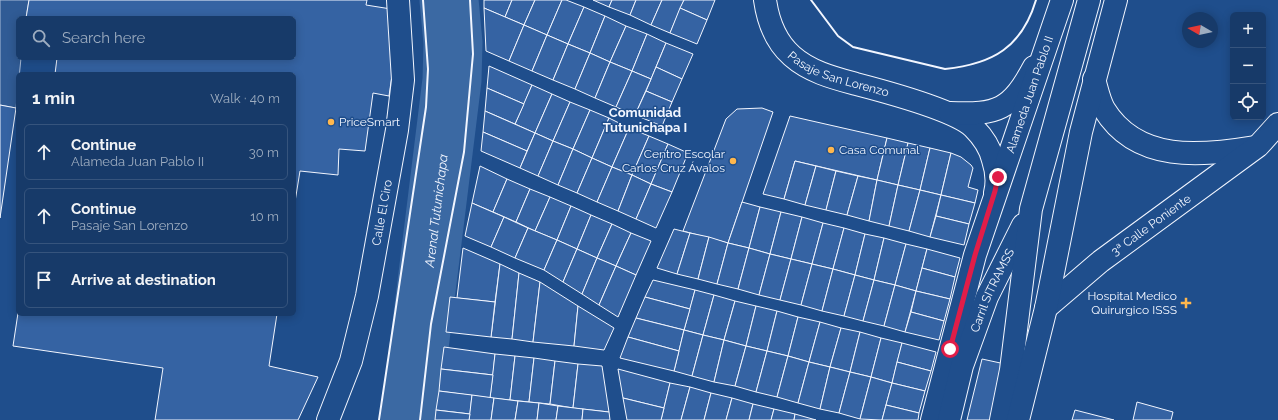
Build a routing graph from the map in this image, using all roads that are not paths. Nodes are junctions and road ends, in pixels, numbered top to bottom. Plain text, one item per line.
1 (398, 0) edge
2 (765, 0) edge
3 (1062, 0) edge
4 (1089, 0) edge
5 (1116, 0) edge
6 (1050, 38) junction
7 (1094, 79) junction
8 (946, 112) junction
9 (1278, 124) edge
10 (1258, 146) junction
11 (1031, 210) junction
12 (989, 213) junction
13 (1046, 308) junction
14 (328, 420) edge
15 (932, 420) edge
16 (949, 420) edge
17 (1001, 420) edge
18 (1018, 420) edge

1 - 14 main road, Calle El Ciro
2 - 8 main road, Pasaje San Lorenzo
3 - 6 main road, Alameda Juan Pablo II
4 - 11 main road, Carril SITRAMSS
5 - 7 main road
6 - 8 main road, Pasaje San Lorenzo
6 - 12 main road, Alameda Juan Pablo II
7 - 10 main road
7 - 13 main road
8 - 12 main road, Pasaje San Lorenzo
9 - 10 main road, 3ª Calle Poniente
10 - 13 main road, 3ª Calle Poniente
11 - 16 main road, Carril SITRAMSS
11 - 17 main road, Carril SITRAMSS
12 - 15 main road, Alameda Juan Pablo II
13 - 18 main road

